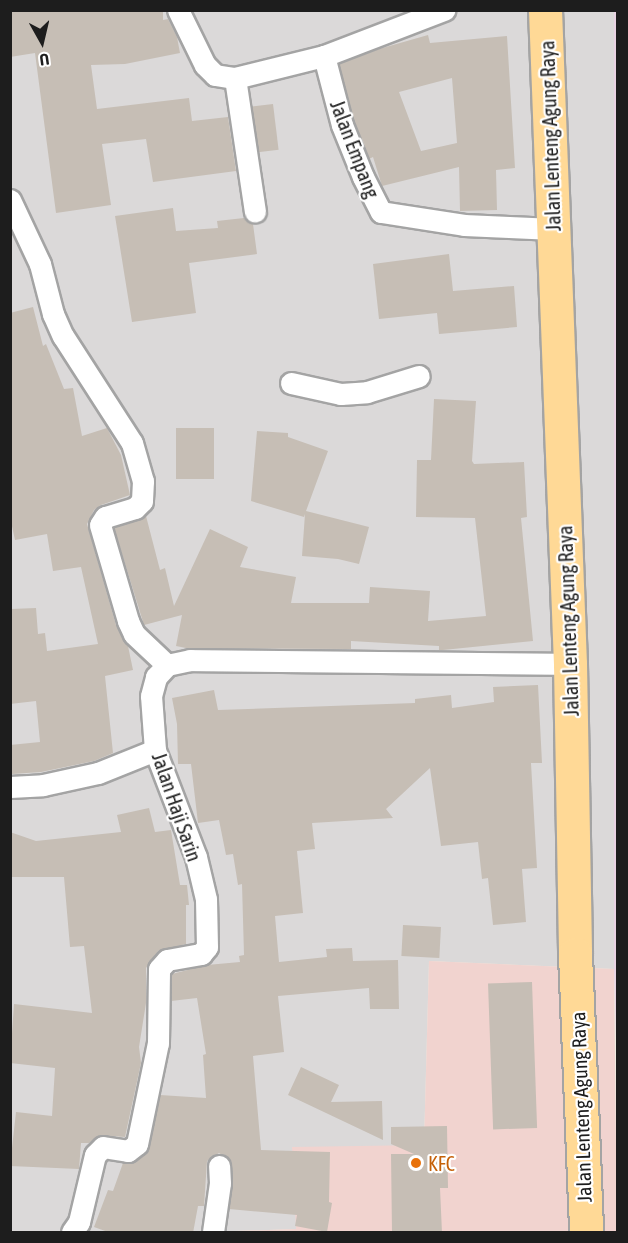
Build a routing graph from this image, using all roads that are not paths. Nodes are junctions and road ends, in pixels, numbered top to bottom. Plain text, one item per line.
1 (178, 10) edge
2 (444, 10) edge
3 (545, 10) edge
4 (324, 56) junction
5 (235, 78) junction
6 (10, 200) edge
7 (255, 212) dead end
8 (554, 229) junction
9 (419, 376) dead end
10 (291, 383) dead end
11 (570, 664) junction
12 (167, 665) junction
13 (155, 750) junction
14 (10, 787) edge
15 (219, 1166) dead end
16 (72, 1233) edge
17 (213, 1233) edge
18 (586, 1233) edge

1 - 5 street
2 - 4 street
3 - 8 main road, Jalan Lenteng Agung Raya
4 - 5 street
4 - 8 street, Jalan Empang
5 - 7 street
6 - 12 street
8 - 11 main road, Jalan Lenteng Agung Raya
9 - 10 street
11 - 12 street
11 - 18 main road, Jalan Lenteng Agung Raya
12 - 13 street, Jalan Haji Sarin
13 - 14 street
13 - 16 street, Jalan Haji Sarin
15 - 17 street

